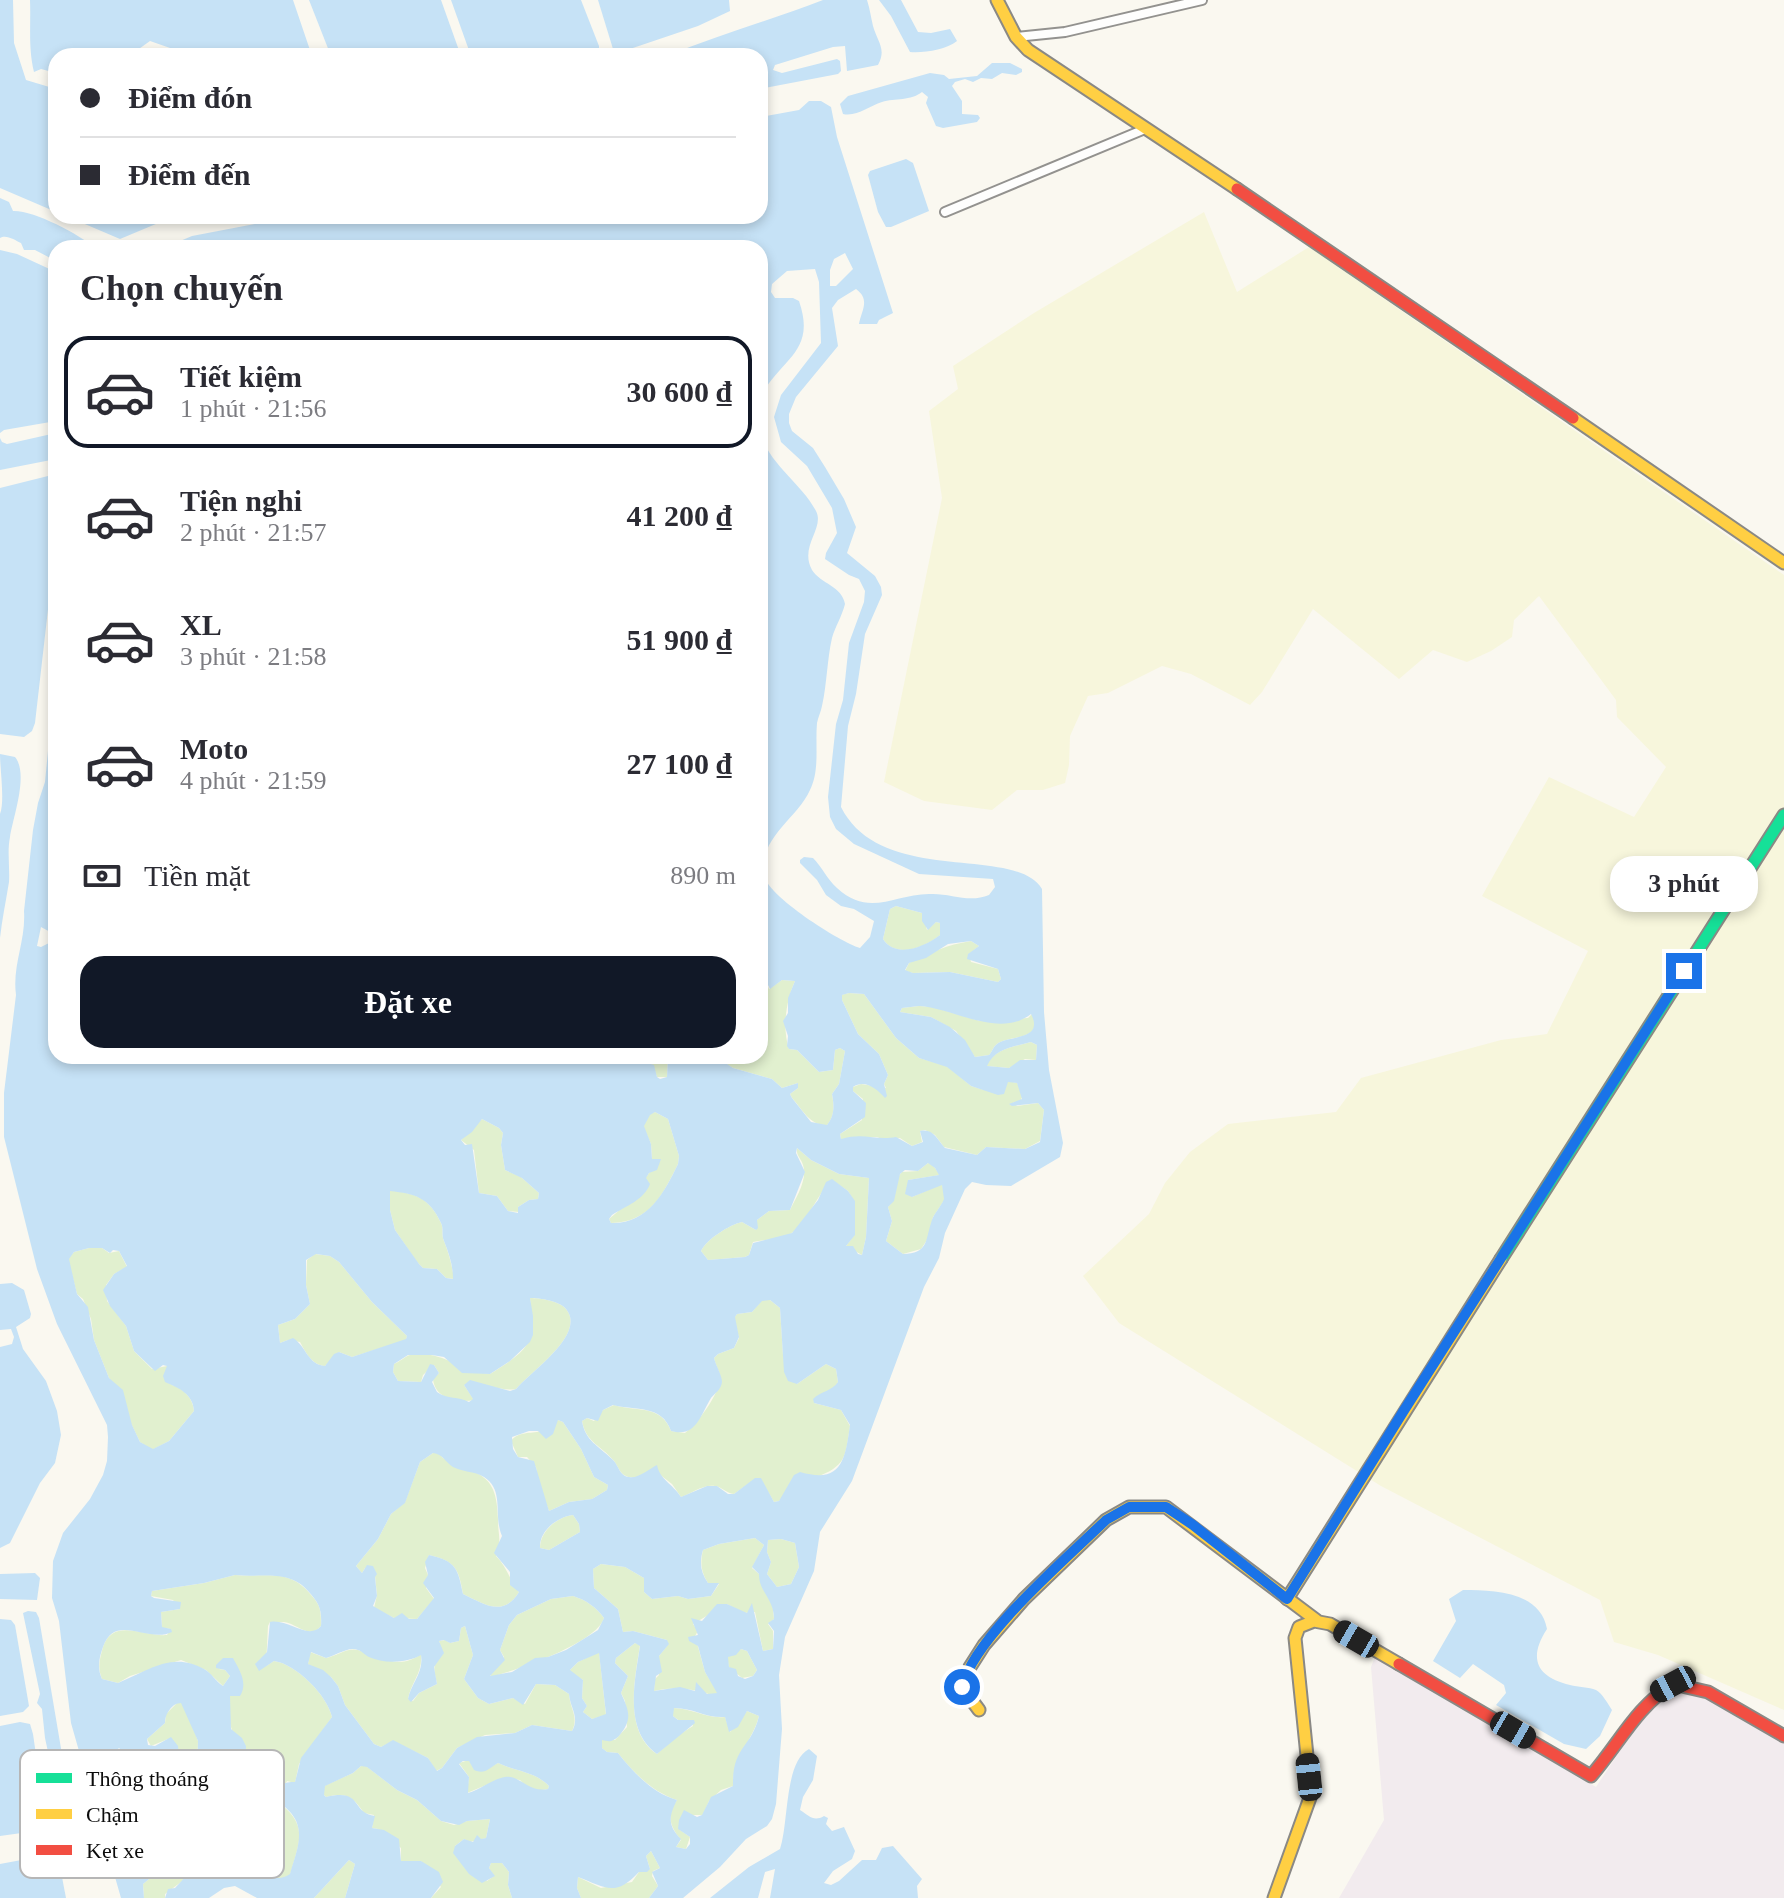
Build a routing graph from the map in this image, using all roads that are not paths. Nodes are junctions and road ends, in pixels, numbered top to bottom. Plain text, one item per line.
1 (997, 0) edge
2 (1202, 0) edge
3 (1016, 37) junction
4 (1145, 129) junction
5 (945, 212) dead end
6 (1784, 563) edge
7 (1784, 815) edge
8 (1287, 1599) junction
9 (1316, 1620) junction
10 (979, 1710) dead end
11 (1784, 1736) edge
12 (1274, 1898) edge

1 - 3 street
2 - 3 street
3 - 4 street
4 - 5 street
4 - 6 street
7 - 8 street
8 - 9 street
8 - 10 street
9 - 11 street
9 - 12 street

